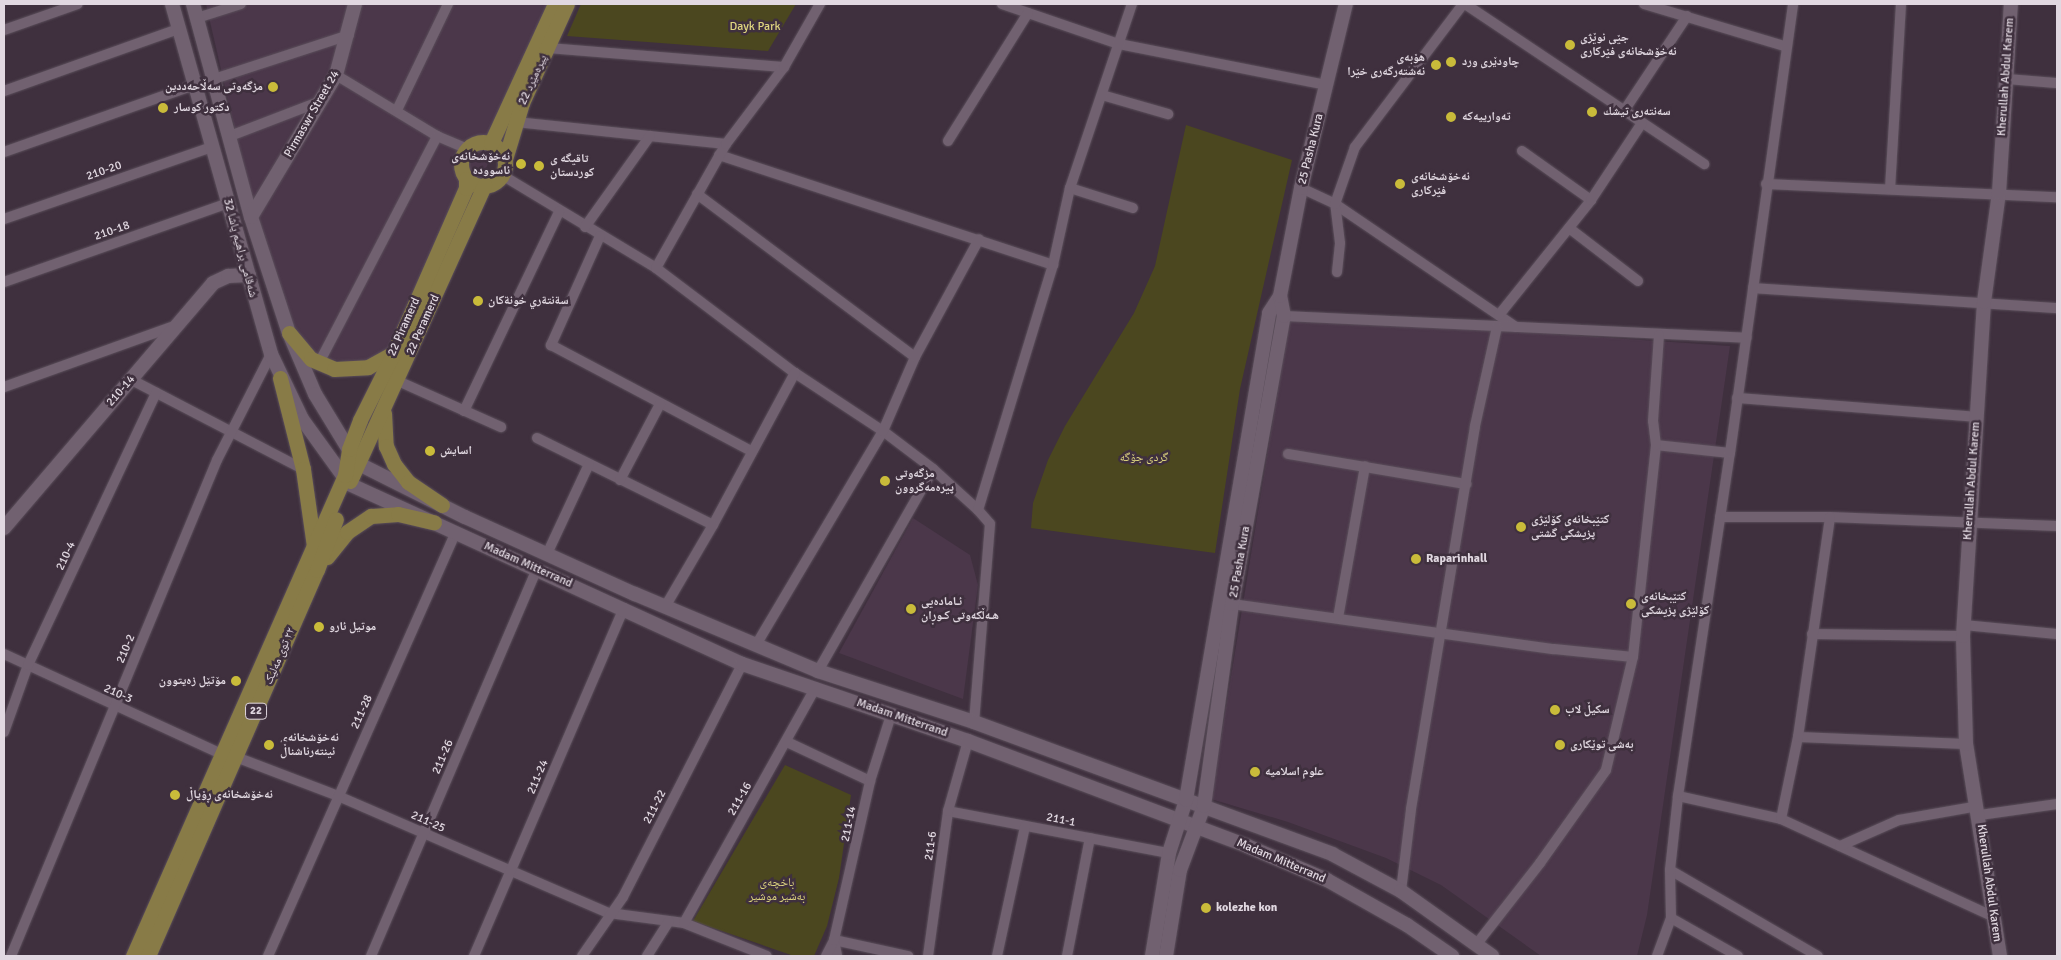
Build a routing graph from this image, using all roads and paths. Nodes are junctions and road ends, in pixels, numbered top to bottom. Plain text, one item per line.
1 (78, 4) edge
2 (172, 4) edge
3 (193, 4) edge
4 (241, 4) edge
5 (355, 4) edge
6 (448, 4) edge
7 (556, 4) edge
8 (567, 4) edge
9 (820, 4) edge
10 (1002, 4) edge
11 (1132, 4) edge
12 (1346, 4) edge
13 (1464, 4) edge
14 (1644, 4) edge
15 (1793, 4) edge
16 (1901, 4) edge
17 (2011, 4) edge
18 (1667, 7) edge
19 (1028, 13) junction
20 (1687, 16) junction
21 (197, 18) junction
22 (178, 29) junction
23 (4, 30) edge
24 (349, 34) junction
25 (1119, 44) junction
26 (1787, 47) junction
27 (547, 48) junction
28 (784, 67) junction
29 (336, 75) junction
30 (214, 79) junction
31 (2006, 79) junction
32 (2057, 83) edge
33 (1328, 85) junction
34 (194, 86) junction
35 (4, 91) edge
36 (1102, 95) junction
37 (321, 101) junction
38 (397, 110) junction
39 (1624, 111) junction
40 (1168, 114) dead end
41 (516, 122) junction
42 (1642, 123) junction
43 (230, 136) junction
44 (437, 136) junction
45 (650, 136) junction
46 (948, 141) dead end
47 (491, 143) junction
48 (726, 144) junction
49 (212, 147) junction
50 (467, 149) junction
51 (1522, 151) dead end
52 (4, 152) edge
53 (719, 155) junction
54 (505, 159) junction
55 (1704, 164) dead end
56 (502, 175) junction
57 (466, 179) junction
58 (1766, 184) junction
59 (484, 185) junction
60 (1070, 188) junction
61 (1301, 188) junction
62 (1890, 190) junction
63 (1999, 193) junction
64 (698, 194) junction
65 (2057, 197) edge
66 (1591, 200) junction
67 (228, 203) junction
68 (1335, 204) junction
69 (1133, 208) dead end
70 (559, 212) junction
71 (251, 217) junction
72 (4, 218) edge
73 (585, 227) junction
74 (1569, 228) junction
75 (600, 236) junction
76 (979, 239) junction
77 (1054, 265) junction
78 (656, 268) junction
79 (1337, 272) dead end
80 (249, 275) junction
81 (1638, 281) dead end
82 (4, 282) edge
83 (1753, 288) junction
84 (1280, 296) junction
85 (1984, 302) junction
86 (2057, 308) edge
87 (1499, 315) junction
88 (1284, 316) junction
89 (178, 324) junction
90 (1497, 327) junction
91 (1516, 328) junction
92 (289, 333) junction
93 (1659, 335) junction
94 (1746, 338) junction
95 (394, 352) junction
96 (271, 354) junction
97 (915, 356) junction
98 (319, 363) junction
99 (796, 373) junction
100 (280, 378) junction
101 (130, 379) junction
102 (398, 382) junction
103 (4, 387) edge
104 (156, 393) junction
105 (1737, 398) junction
106 (660, 404) junction
107 (464, 411) junction
108 (384, 412) junction
109 (1976, 417) junction
110 (501, 427) dead end
111 (883, 431) junction
112 (231, 432) junction
113 (537, 438) dead end
114 (1656, 445) junction
115 (349, 449) junction
116 (752, 451) junction
117 (1730, 453) junction
118 (1288, 454) dead end
119 (357, 463) junction
120 (589, 464) junction
121 (1365, 466) junction
122 (303, 469) junction
123 (933, 469) junction
124 (347, 479) junction
125 (620, 480) junction
126 (1466, 484) junction
127 (442, 505) junction
128 (978, 510) junction
129 (1720, 517) junction
130 (1830, 517) junction
131 (434, 522) junction
132 (1969, 522) junction
133 (713, 525) junction
134 (2057, 526) edge
135 (4, 528) edge
136 (456, 532) junction
137 (314, 546) junction
138 (547, 554) junction
139 (537, 568) junction
140 (317, 570) junction
141 (1232, 604) junction
142 (665, 607) junction
143 (624, 608) junction
144 (1338, 618) junction
145 (1963, 631) junction
146 (1441, 632) junction
147 (1812, 634) junction
148 (2057, 634) edge
149 (756, 645) junction
150 (4, 654) edge
151 (1633, 657) junction
152 (742, 664) junction
153 (28, 665) junction
154 (818, 671) junction
155 (816, 687) junction
156 (115, 707) junction
157 (891, 715) junction
158 (974, 722) junction
159 (4, 732) edge
160 (1798, 737) junction
161 (968, 741) junction
162 (787, 742) junction
163 (1966, 744) junction
164 (230, 756) junction
165 (870, 781) junction
166 (338, 796) junction
167 (1678, 796) junction
168 (1186, 800) junction
169 (2057, 804) edge
170 (1204, 806) junction
171 (1979, 810) junction
172 (948, 811) junction
173 (1781, 819) junction
174 (1178, 822) junction
175 (1025, 826) junction
176 (1194, 828) junction
177 (424, 833) junction
178 (1090, 838) junction
179 (1840, 846) junction
180 (1169, 853) junction
181 (1670, 870) junction
182 (511, 872) junction
183 (1400, 891) junction
184 (609, 913) junction
185 (1994, 917) junction
186 (1671, 918) junction
187 (669, 921) junction
188 (684, 923) junction
189 (834, 940) junction
190 (1476, 945) junction
191 (11, 956) edge
192 (133, 956) edge
193 (148, 956) edge
194 (268, 956) edge
195 (371, 956) edge
196 (474, 956) edge
197 (582, 956) edge
198 (647, 956) edge
199 (767, 956) edge
200 (826, 956) edge
201 (837, 956) edge
202 (908, 956) edge
203 (928, 956) edge
204 (997, 956) edge
205 (1067, 956) edge
206 (1152, 956) edge
207 (1166, 956) edge
208 (1452, 956) edge
209 (1492, 956) edge
210 (1657, 956) edge
211 (1738, 956) edge
212 (1818, 956) edge
213 (2000, 956) edge

1 - 23 street
2 - 22 main road, شەقامی براهیم پاشا 32
3 - 21 main road, شەقامی براهیم پاشا 32
4 - 21 street
5 - 24 main road, Pirmaswr Street 24
6 - 38 street
7 - 47 main road, 22 پیرەمێرد
8 - 27 main road, 22 پیرەمێرد
9 - 28 street
10 - 19 street
11 - 25 street
12 - 33 main road, 25 Pasha Kura
13 - 39 street
13 - 68 street
14 - 18 street
15 - 26 street
16 - 62 street
17 - 31 main road, Kherullah Abdul Karem
18 - 20 street
19 - 25 street
19 - 46 street
20 - 26 street
20 - 39 street
21 - 30 main road, شەقامی براهیم پاشا 32
22 - 34 main road, شەقامی براهیم پاشا 32
22 - 35 street
24 - 29 main road, Pirmaswr Street 24
24 - 30 street
25 - 33 street
25 - 36 street
26 - 58 street
27 - 28 street
27 - 41 main road, 22 پیرەمێرد
28 - 48 street
29 - 37 main road, Pirmaswr Street 24
29 - 38 street
30 - 43 main road, شەقامی براهیم پاشا 32
31 - 32 street
31 - 63 main road, Kherullah Abdul Karem
33 - 61 main road, 25 Pasha Kura
34 - 49 main road, شەقامی براهیم پاشا 32
34 - 52 street
36 - 40 street
36 - 60 street
37 - 43 street
37 - 71 main road, Pirmaswr Street 24
38 - 44 street
39 - 42 street
41 - 45 street
41 - 54 main road, 22 پیرەمێرد
42 - 55 street
42 - 66 street
43 - 71 main road, شەقامی براهیم پاشا 32
44 - 50 street
44 - 98 street
45 - 48 street
45 - 73 street
47 - 50 main road
47 - 54 main road
48 - 53 street
49 - 67 main road, شەقامی براهیم پاشا 32
49 - 72 street, 210-20
50 - 57 main road
51 - 66 street
53 - 64 street
53 - 76 street
54 - 56 main road
56 - 59 main road
56 - 70 street
57 - 59 main road
57 - 95 main road, 22 Piramerd
58 - 62 street
58 - 83 street
59 - 102 main road, 22 Peramerd
60 - 69 street
60 - 77 street
61 - 68 street
61 - 84 main road, 25 Pasha Kura
62 - 63 street
63 - 65 street
63 - 85 main road, Kherullah Abdul Karem
64 - 78 street
64 - 97 street
66 - 74 street
67 - 80 main road, شەقامی براهیم پاشا 32
67 - 82 street, 210-18
68 - 79 street
68 - 87 street
70 - 73 street
70 - 107 street
71 - 92 main road, شەقامی براهیم پاشا 32
73 - 75 street
74 - 81 street
74 - 87 street
75 - 78 street
75 - 106 street
76 - 77 street
76 - 97 street
77 - 128 street
78 - 99 street
80 - 89 main road, 210-14
80 - 96 main road, شەقامی براهیم پاشا 32
83 - 85 street
83 - 94 street
84 - 88 main road, 25 Pasha Kura
84 - 168 main road, 25 Pasha Kura
85 - 86 street
85 - 109 main road, Kherullah Abdul Karem
87 - 91 street
88 - 90 street
88 - 141 main road, 25 Pasha Kura
89 - 101 main road, 210-14
89 - 103 street
90 - 91 street
90 - 126 street
91 - 93 street
92 - 98 main road
92 - 115 main road, شەقامی براهیم پاشا 32
93 - 94 street
93 - 114 street
94 - 105 street
95 - 98 main road
95 - 115 main road, 22 Piramerd
96 - 100 main road, شەقامی براهیم پاشا 32
96 - 112 street, 210-2
97 - 111 street
99 - 111 street
99 - 116 street
100 - 122 main road
100 - 124 main road, شەقامی براهیم پاشا 32
101 - 104 street
101 - 135 main road, 210-14
102 - 107 street
102 - 108 main road, 22 Peramerd
104 - 112 street
104 - 153 street, 210-4
105 - 109 street
105 - 117 street
106 - 116 street
106 - 125 street
107 - 110 street
108 - 119 main road, 22 Peramerd
108 - 127 main road
109 - 132 main road, Kherullah Abdul Karem
111 - 123 street
111 - 149 street
112 - 122 street
112 - 156 street, 210-2
113 - 120 street
114 - 117 street
114 - 151 street
115 - 119 main road, شەقامی براهیم پاشا 32
115 - 124 main road, 22 Piramerd
116 - 133 street
117 - 129 street
118 - 121 street
119 - 124 main road, ٢٢ توی مەلیک / 22
119 - 127 main road, Madam Mitterrand
120 - 125 street
120 - 138 street
121 - 126 street
121 - 144 street
122 - 137 main road
123 - 128 street
123 - 154 street
124 - 131 main road, Madam Mitterrand
124 - 137 main road, ٢٢ توی مەلیک / 22
124 - 140 main road, ٢٢ توی مەلیک / 22
125 - 133 street
126 - 146 street
127 - 138 main road, Madam Mitterrand
128 - 158 street
129 - 130 street
129 - 167 street
130 - 132 street
130 - 147 street
131 - 136 main road, Madam Mitterrand
131 - 140 main road
132 - 134 street
132 - 145 main road, Kherullah Abdul Karem
133 - 142 street
136 - 139 main road, Madam Mitterrand
136 - 166 street, 211-28
137 - 164 main road, ٢٢ توی مەلیک / 22
138 - 142 main road, Madam Mitterrand
139 - 143 main road, Madam Mitterrand
139 - 177 street, 211-26
140 - 164 main road, ٢٢ توی مەلیک / 22
141 - 144 street
141 - 170 main road, 25 Pasha Kura
142 - 149 main road, Madam Mitterrand
143 - 152 main road, Madam Mitterrand
143 - 182 street, 211-24
144 - 146 street
145 - 147 street
145 - 148 street
145 - 163 main road, Kherullah Abdul Karem
146 - 151 street
146 - 183 street
147 - 160 street
149 - 154 main road, Madam Mitterrand
150 - 153 street, 210-3
151 - 190 street
152 - 155 main road, Madam Mitterrand
152 - 184 street, 211-22
153 - 156 street, 210-3
153 - 159 street, 210-4
154 - 158 main road, Madam Mitterrand
155 - 157 main road, Madam Mitterrand
155 - 162 street, 211-16
156 - 164 street, 210-3
156 - 191 street, 210-2
157 - 161 main road, Madam Mitterrand
157 - 165 street, 211-14
158 - 168 main road, Madam Mitterrand
160 - 163 street
160 - 173 street
161 - 172 street, 211-6
161 - 174 main road, Madam Mitterrand
162 - 165 street
162 - 188 street, 211-16
163 - 171 main road, Kherullah Abdul Karem
164 - 166 street, 211-25
164 - 192 main road, ٢٢ توی مەلیک / 22
164 - 193 main road, ٢٢ توی مەلیک / 22
165 - 189 street, 211-14
166 - 177 street, 211-25
166 - 194 street, 211-28
167 - 173 street
167 - 181 street
168 - 170 main road, Madam Mitterrand
168 - 174 main road, 25 Pasha Kura
169 - 171 street
170 - 176 main road, 25 Pasha Kura
170 - 183 main road, Madam Mitterrand
171 - 179 street
171 - 185 main road, Kherullah Abdul Karem
172 - 175 street, 211-1
172 - 203 street, 211-6
173 - 179 street
174 - 176 main road, Madam Mitterrand
174 - 180 main road, 25 Pasha Kura
175 - 178 street, 211-1
175 - 204 street
176 - 207 main road, 25 Pasha Kura
176 - 208 main road, Madam Mitterrand
177 - 182 street, 211-25
177 - 195 street, 211-26
178 - 180 street, 211-1
178 - 205 street
179 - 185 street
180 - 206 main road, 25 Pasha Kura
181 - 186 street
181 - 212 street
182 - 184 street, 211-25
182 - 196 street, 211-24
183 - 190 main road, Madam Mitterrand
184 - 187 street, 211-25
184 - 197 street, 211-22
185 - 213 main road, Kherullah Abdul Karem
186 - 210 street
186 - 211 street
187 - 188 street, 211-25
187 - 198 street
188 - 199 street, 211-25
189 - 200 street
189 - 201 street
189 - 202 street
190 - 209 main road, Madam Mitterrand

